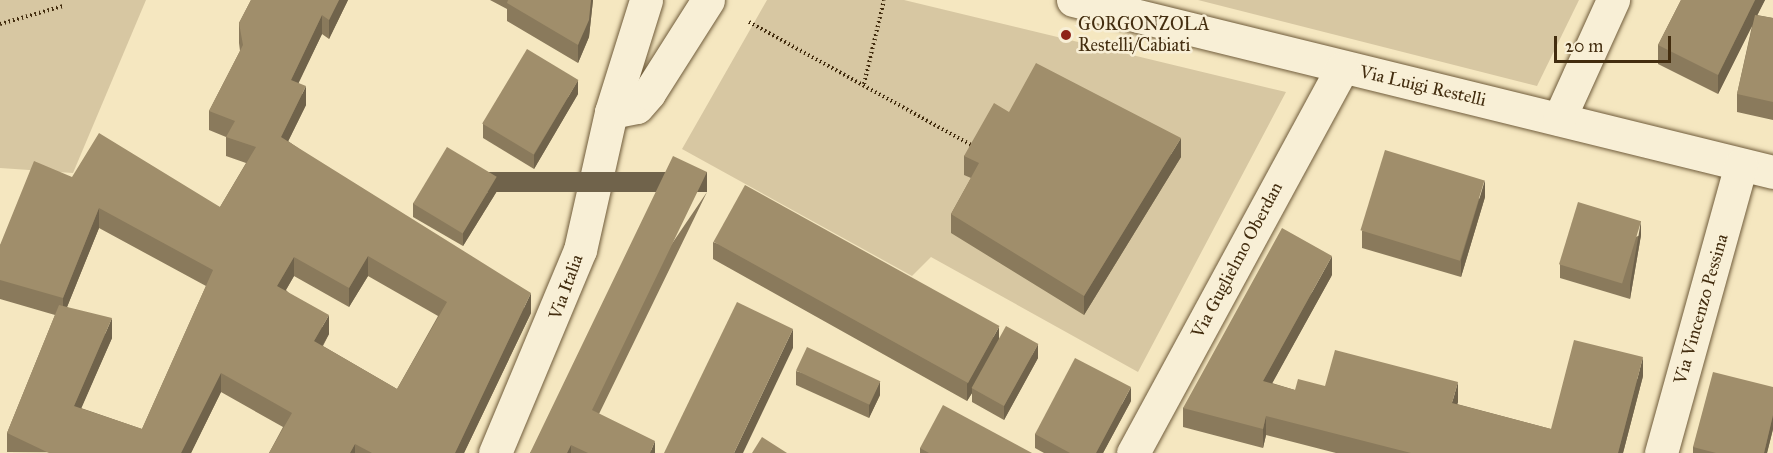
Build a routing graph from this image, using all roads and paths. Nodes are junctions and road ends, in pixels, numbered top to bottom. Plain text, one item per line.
1 (646, 0) edge
2 (708, 0) edge
3 (884, 0) edge
4 (1073, 0) edge
5 (1612, 0) edge
6 (63, 6) dead end
7 (749, 22) dead end
8 (0, 24) edge
9 (1342, 68) junction
10 (864, 84) junction
11 (611, 112) junction
12 (1558, 118) junction
13 (978, 149) edge
14 (1741, 165) junction
15 (1773, 172) edge
16 (1141, 451) edge
17 (495, 453) edge
18 (1661, 453) edge

1 - 11 street, Via Italia
2 - 11 street
3 - 10 path
4 - 9 street, Via Luigi Restelli
5 - 12 street
6 - 8 path
7 - 10 path
9 - 12 street, Via Luigi Restelli
9 - 16 street, Via Guglielmo Oberdan
10 - 13 path
11 - 17 street, Via Italia
12 - 14 street, Via Luigi Restelli
14 - 15 street, Via Luigi Restelli
14 - 18 street, Via Vincenzo Pessina

